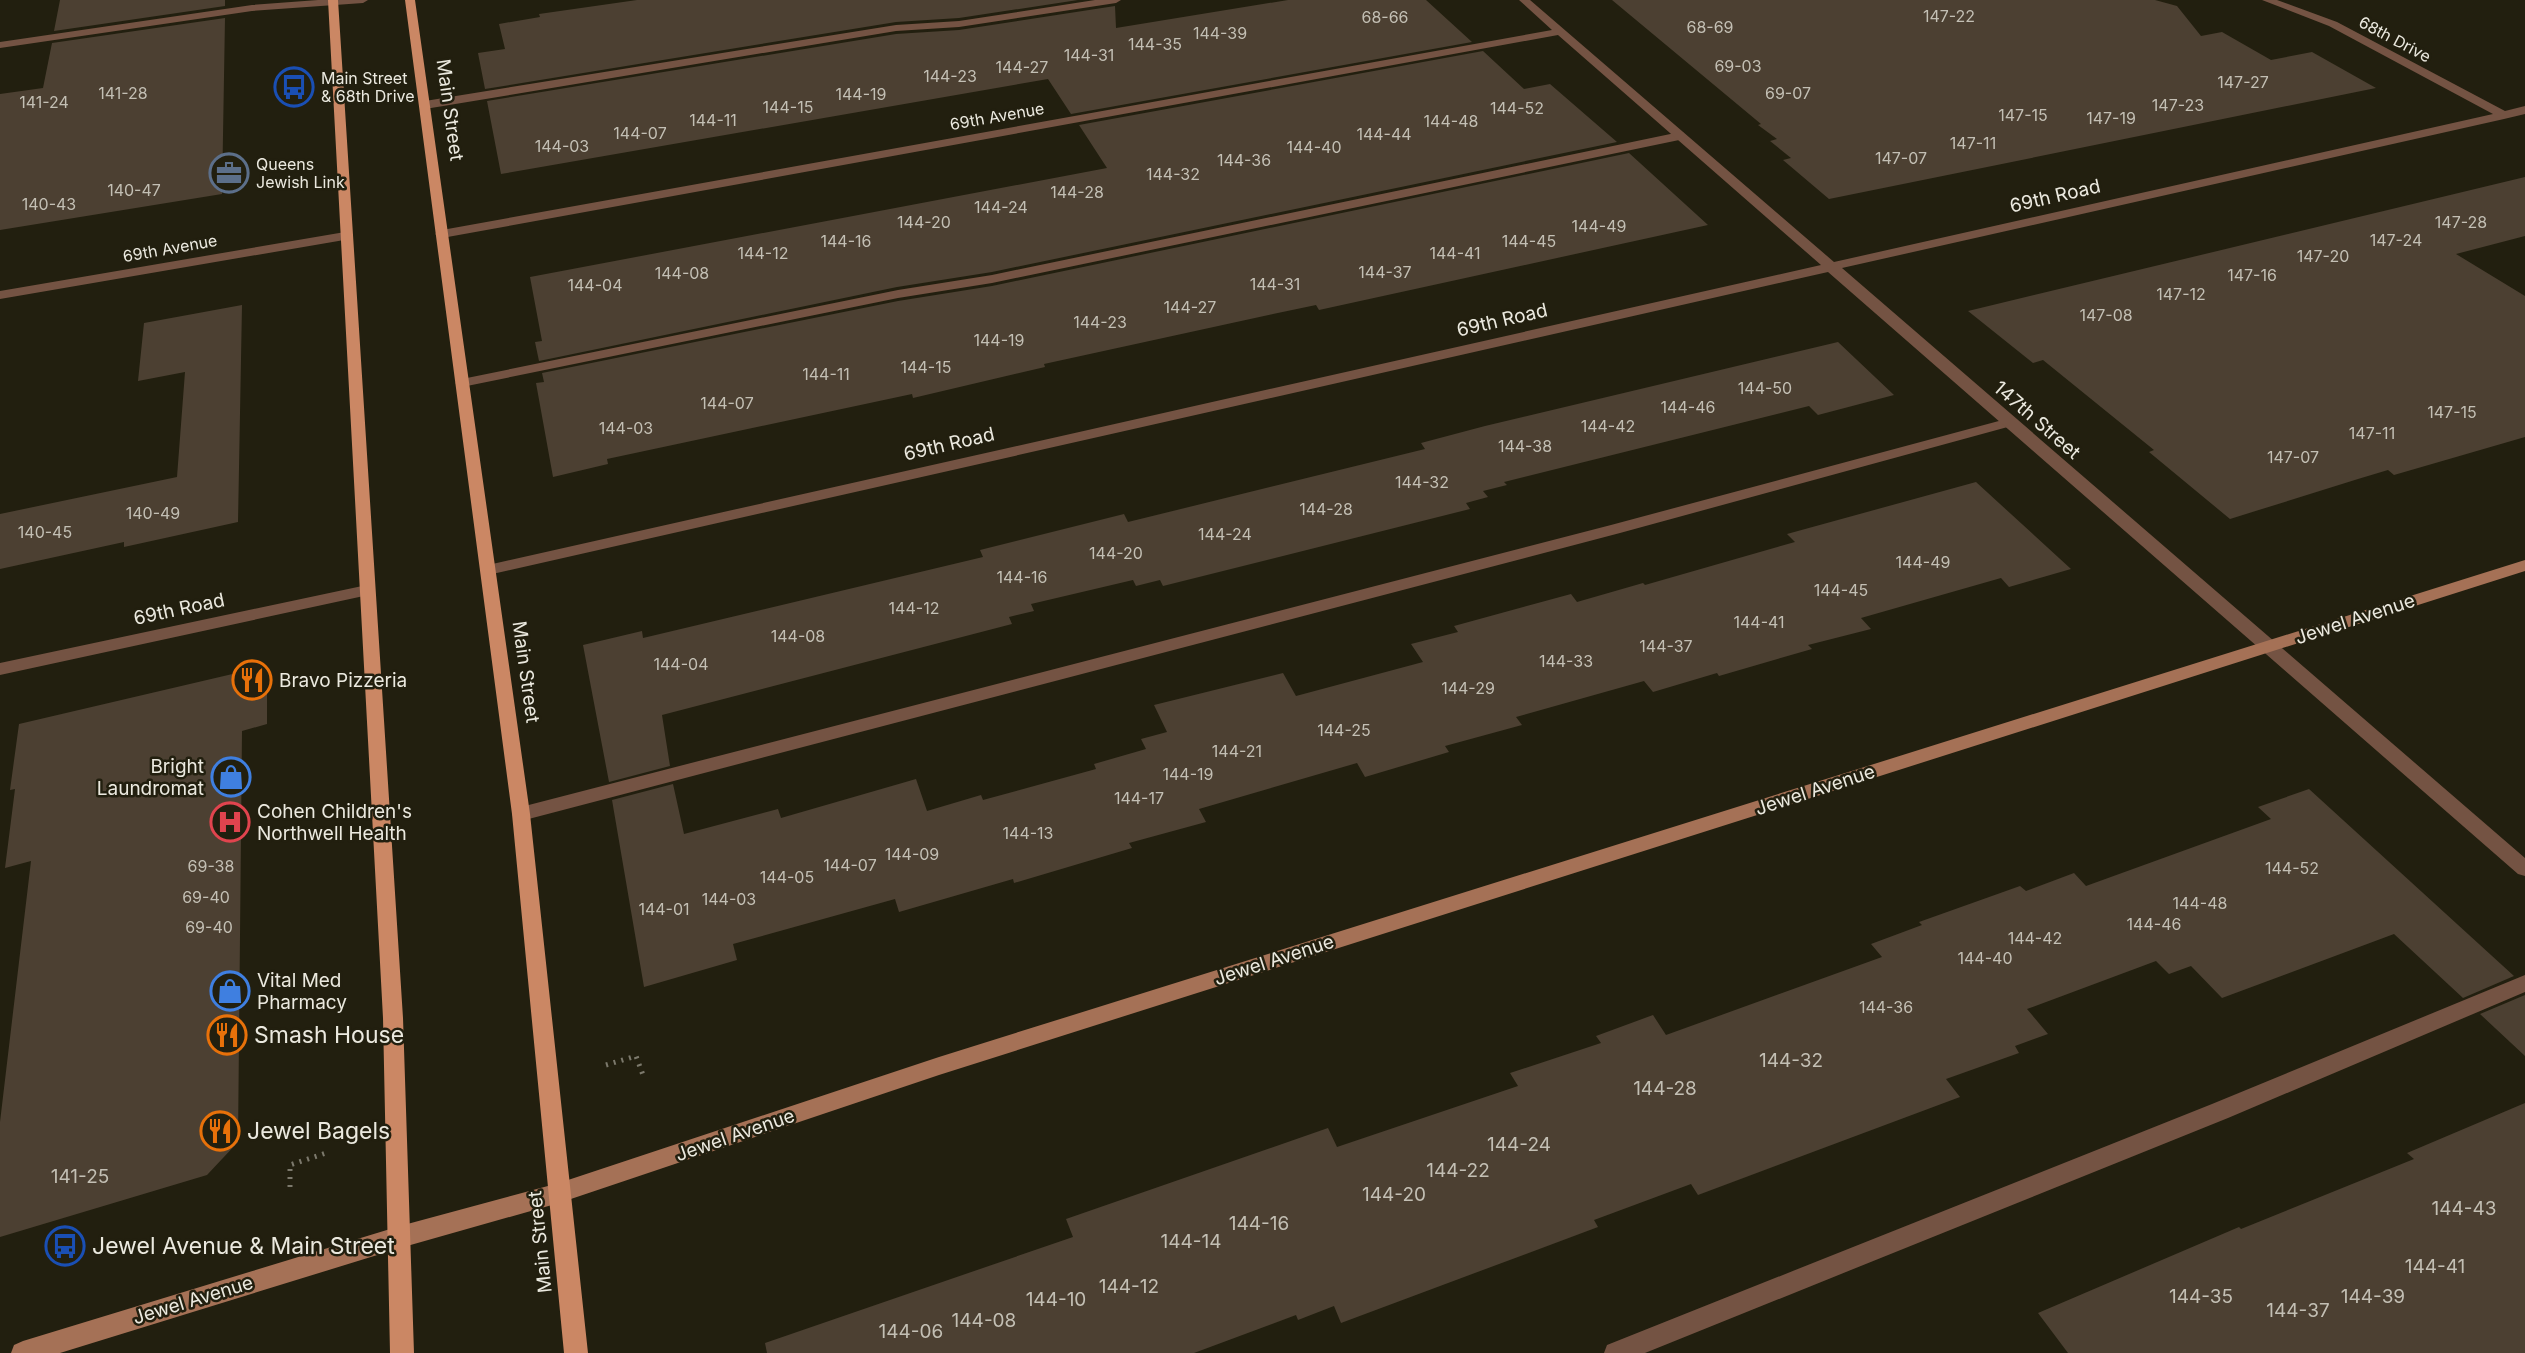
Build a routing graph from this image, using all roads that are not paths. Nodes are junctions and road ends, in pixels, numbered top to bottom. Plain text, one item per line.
1 (363, 0) edge
2 (410, 0) edge
3 (1116, 0) edge
4 (1524, 0) edge
5 (2267, 0) edge
6 (333, 1) edge
7 (1559, 32) junction
8 (0, 45) edge
9 (425, 105) junction
10 (2525, 110) edge
11 (2504, 115) junction
12 (1679, 136) junction
13 (442, 234) junction
14 (345, 236) junction
15 (1832, 268) junction
16 (0, 295) edge
17 (462, 383) junction
18 (2010, 422) junction
19 (2525, 565) edge
20 (488, 570) junction
21 (367, 590) junction
22 (2269, 646) junction
23 (0, 669) edge
24 (521, 814) junction
25 (2525, 869) edge
26 (2525, 983) edge
27 (559, 1194) junction
28 (400, 1237) junction
29 (23, 1353) edge
30 (402, 1353) edge
31 (576, 1353) edge
32 (1616, 1353) edge

1 - 6 street
2 - 9 main road, Main Street
3 - 9 street
4 - 7 street, 147th Street
5 - 11 street, 68th Drive
6 - 8 street
6 - 14 main road
7 - 12 street, 147th Street
7 - 13 street, 69th Avenue
9 - 13 main road, Main Street
10 - 11 street, 69th Road
11 - 15 street, 69th Road
12 - 15 street, 147th Street
12 - 17 street
13 - 17 main road, Main Street
14 - 16 street, 69th Avenue
14 - 21 main road
15 - 18 street, 147th Street
15 - 20 street, 69th Road
17 - 20 main road, Main Street
18 - 22 street, 147th Street
18 - 24 street
19 - 22 street, Jewel Avenue
20 - 24 main road, Main Street
21 - 23 street, 69th Road
21 - 28 main road
22 - 25 street, 147th Street
22 - 27 street, Jewel Avenue
24 - 27 main road, Main Street
26 - 32 street
27 - 28 street, Jewel Avenue
27 - 31 main road, Main Street
28 - 29 street, Jewel Avenue
28 - 30 main road

